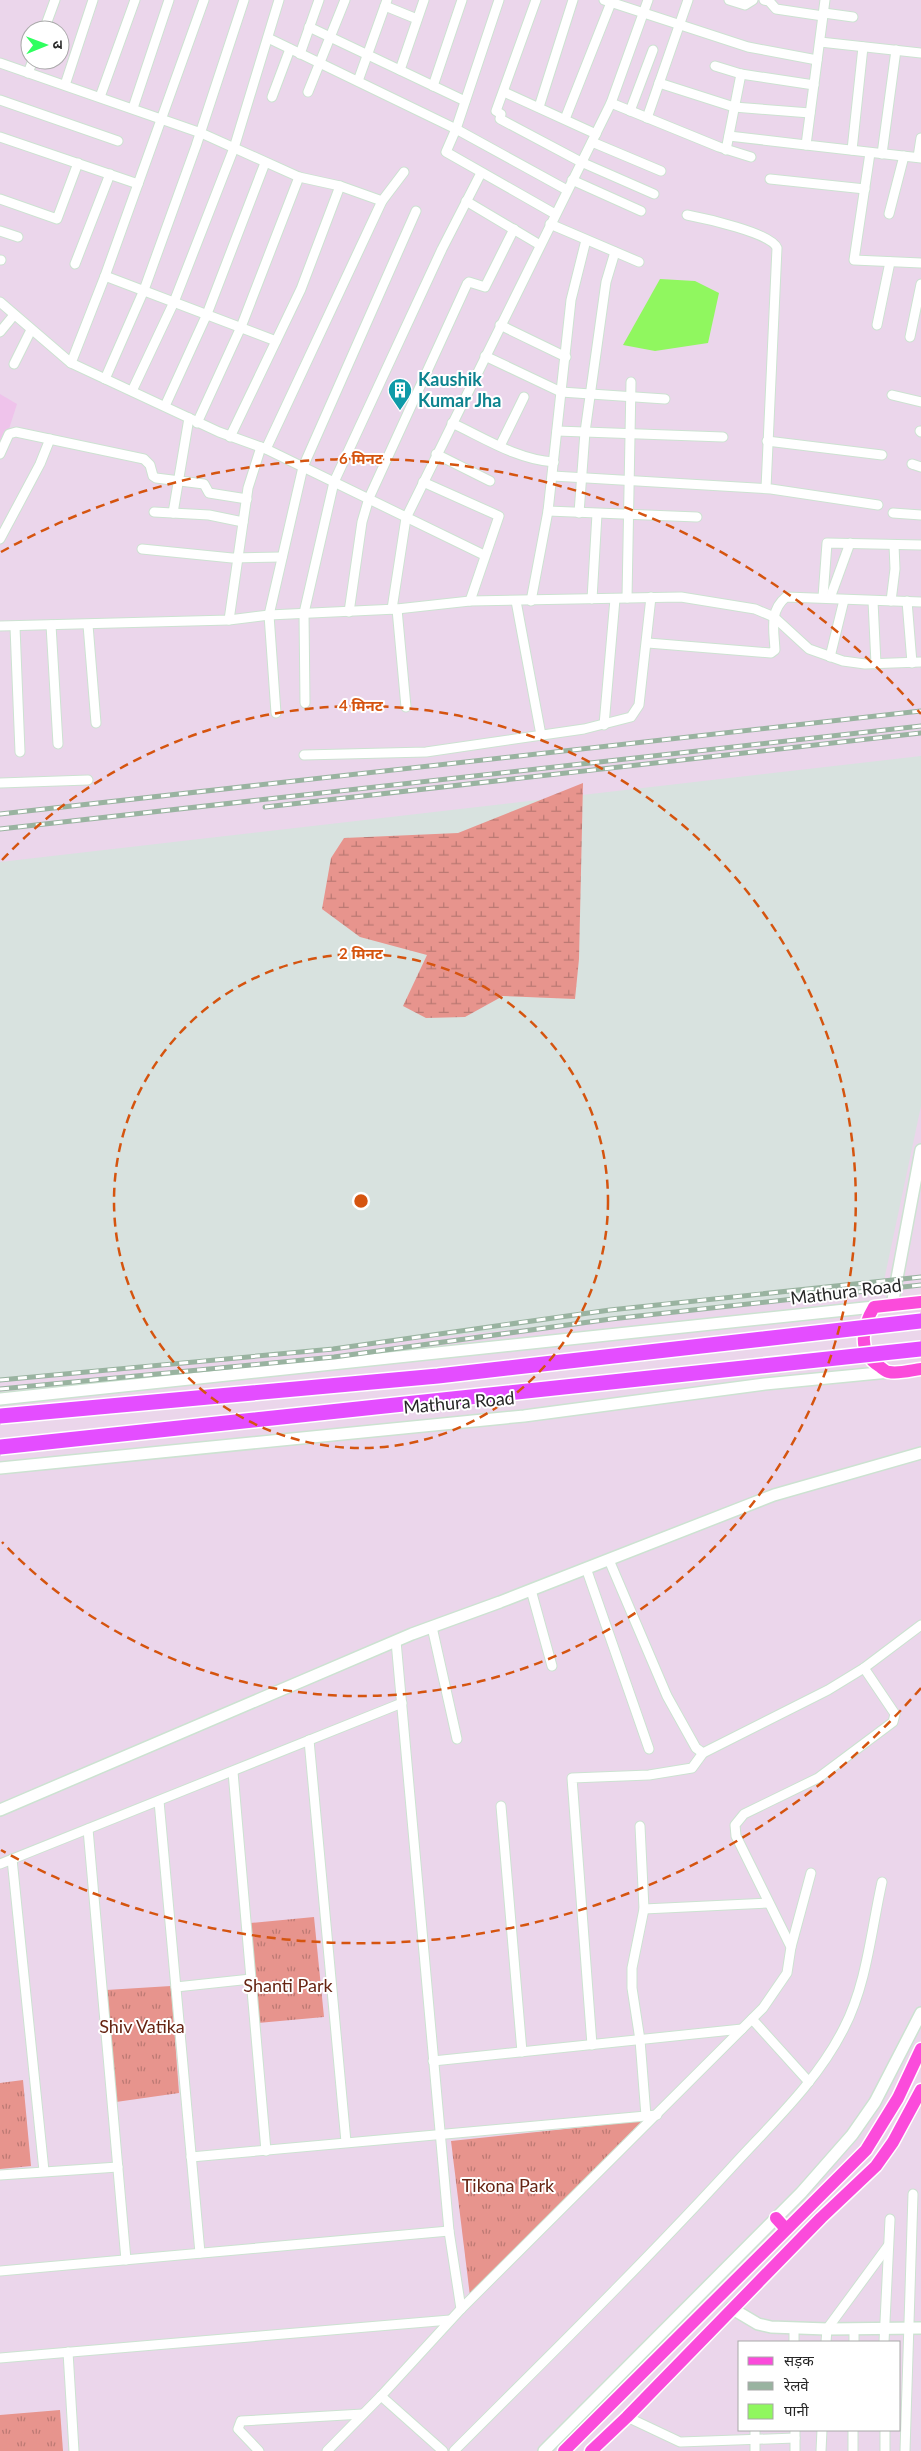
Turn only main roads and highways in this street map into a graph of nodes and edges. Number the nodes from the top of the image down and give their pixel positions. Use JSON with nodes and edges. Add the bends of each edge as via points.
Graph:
{"nodes":[{"id":1,"x":921,"y":1302,"type":"edge"},
{"id":2,"x":921,"y":1321,"type":"edge"},
{"id":3,"x":921,"y":1349,"type":"edge"},
{"id":4,"x":921,"y":1369,"type":"edge"},
{"id":5,"x":0,"y":1416,"type":"edge"},
{"id":6,"x":0,"y":1446,"type":"edge"},
{"id":7,"x":921,"y":2049,"type":"edge"},
{"id":8,"x":921,"y":2090,"type":"edge"},
{"id":9,"x":776,"y":2218,"type":"road end"},
{"id":10,"x":786,"y":2229,"type":"junction"},
{"id":11,"x":564,"y":2451,"type":"edge"},
{"id":12,"x":591,"y":2451,"type":"edge"}],
"edges":[{"from":1,"to":4,"type":"main road","name":"Mathura Road","via":[[874,1307],[866,1320],[863,1335],[865,1349],[873,1362],[889,1372]]},
{"from":2,"to":5,"type":"highway","name":"Mathura Road","bridge":true,"via":[[438,1376]]},
{"from":3,"to":6,"type":"highway","name":"Mathura Road","bridge":true},
{"from":7,"to":10,"type":"main road","via":[[898,2098],[866,2150]]},
{"from":8,"to":12,"type":"main road","via":[[876,2166],[730,2308]]},
{"from":9,"to":10,"type":"main road"},
{"from":10,"to":11,"type":"main road"}]}
